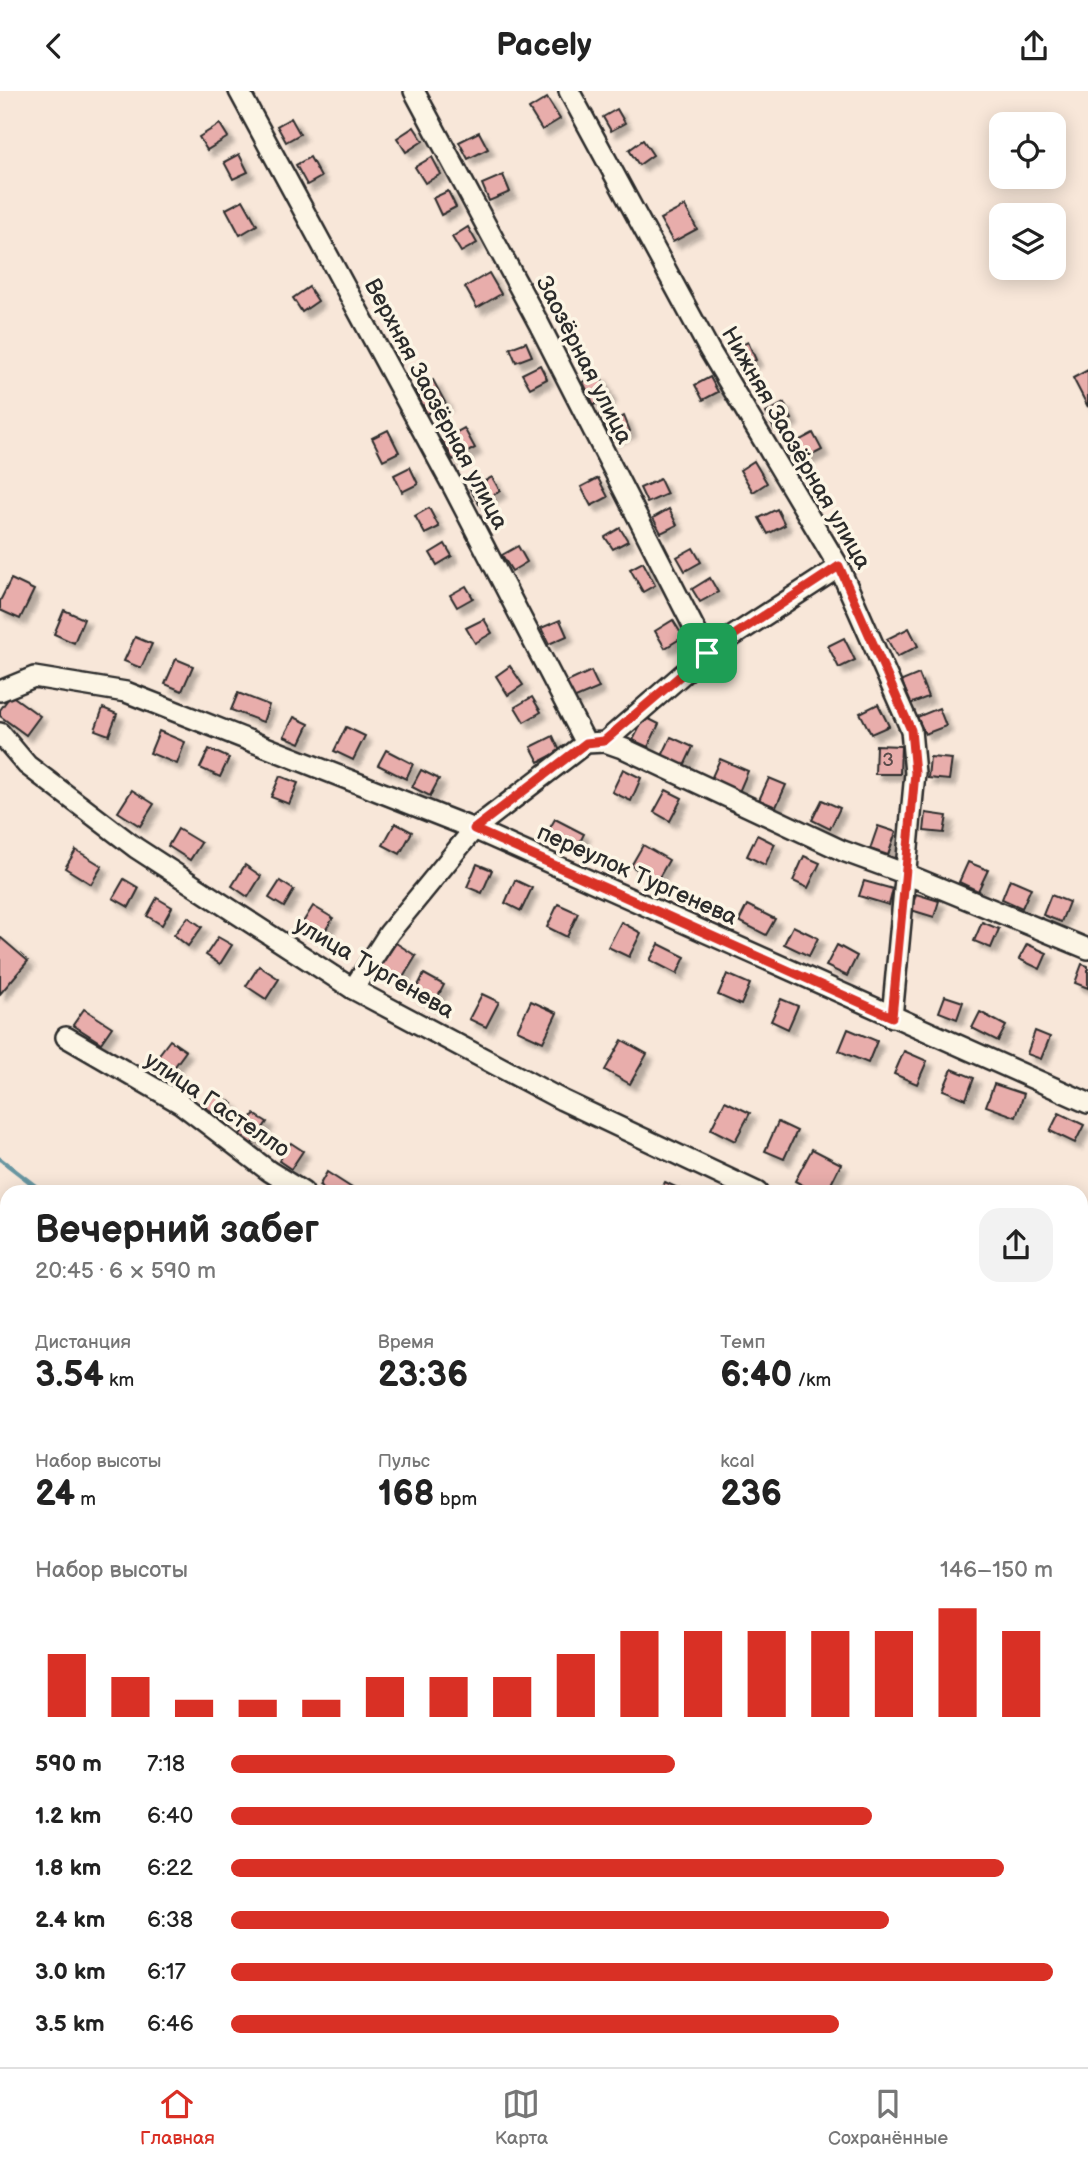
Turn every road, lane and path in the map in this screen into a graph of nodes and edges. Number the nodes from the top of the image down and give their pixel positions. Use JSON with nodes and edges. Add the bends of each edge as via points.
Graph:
{"nodes":[{"id":1,"x":239,"y":91,"type":"edge"},
{"id":2,"x":414,"y":91,"type":"edge"},
{"id":3,"x":569,"y":91,"type":"edge"},
{"id":4,"x":839,"y":566,"type":"junction"},
{"id":5,"x":707,"y":653,"type":"junction"},
{"id":6,"x":0,"y":691,"type":"edge"},
{"id":7,"x":0,"y":733,"type":"edge"},
{"id":8,"x":595,"y":742,"type":"junction"},
{"id":9,"x":474,"y":829,"type":"junction"},
{"id":10,"x":906,"y":874,"type":"junction"},
{"id":11,"x":1088,"y":949,"type":"edge"},
{"id":12,"x":354,"y":989,"type":"junction"},
{"id":13,"x":892,"y":1017,"type":"junction"},
{"id":14,"x":66,"y":1038,"type":"dead end"},
{"id":15,"x":1088,"y":1103,"type":"edge"},
{"id":16,"x":292,"y":1185,"type":"edge"},
{"id":17,"x":742,"y":1185,"type":"edge"}],
"edges":[{"from":1,"to":8,"type":"street","name":"Верхняя Заозёрная улица"},
{"from":2,"to":5,"type":"street","name":"Заозёрная улица"},
{"from":3,"to":4,"type":"street","name":"Нижняя Заозёрная улица","via":[[710,351]]},
{"from":4,"to":5,"type":"street"},
{"from":4,"to":10,"type":"street","name":"Нижняя Заозёрная улица","via":[[911,730],[915,773]]},
{"from":5,"to":8,"type":"street"},
{"from":6,"to":9,"type":"street","name":"переулок Тургенева","via":[[34,677],[126,692]]},
{"from":7,"to":12,"type":"street","name":"улица Тургенева","via":[[27,765],[136,848]]},
{"from":8,"to":9,"type":"street"},
{"from":8,"to":10,"type":"street","via":[[625,748],[843,851]]},
{"from":9,"to":12,"type":"street","via":[[389,933]]},
{"from":9,"to":13,"type":"street","name":"переулок Тургенева"},
{"from":10,"to":11,"type":"street"},
{"from":10,"to":13,"type":"street","name":"Нижняя Заозёрная улица"},
{"from":12,"to":17,"type":"street","name":"улица Тургенева","via":[[562,1100]]},
{"from":13,"to":15,"type":"street","name":"переулок Тургенева"},
{"from":14,"to":16,"type":"street","name":"улица Гастелло","via":[[180,1103]]}]}
